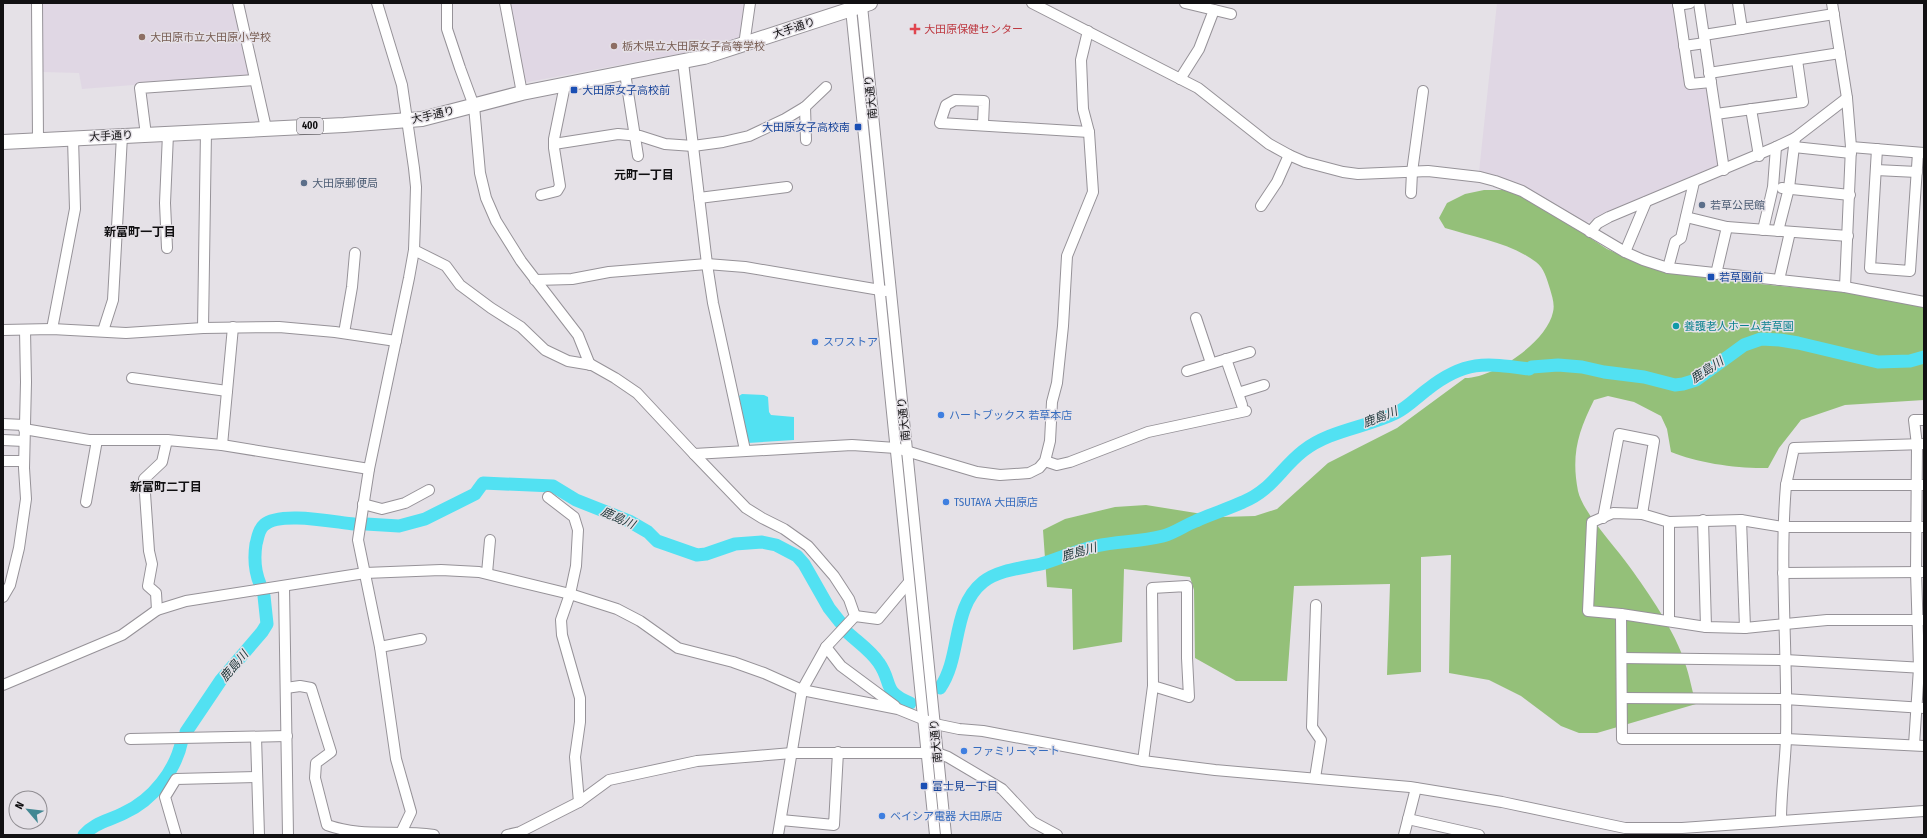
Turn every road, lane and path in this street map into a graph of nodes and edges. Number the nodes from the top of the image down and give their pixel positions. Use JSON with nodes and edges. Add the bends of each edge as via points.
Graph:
{"nodes":[{"id":1,"x":37,"y":3,"type":"edge"},
{"id":2,"x":238,"y":3,"type":"edge"},
{"id":3,"x":377,"y":3,"type":"edge"},
{"id":4,"x":446,"y":3,"type":"edge"},
{"id":5,"x":505,"y":3,"type":"edge"},
{"id":6,"x":750,"y":3,"type":"edge"},
{"id":7,"x":1032,"y":3,"type":"edge"},
{"id":8,"x":1185,"y":3,"type":"edge"},
{"id":9,"x":1690,"y":3,"type":"edge"},
{"id":10,"x":1699,"y":3,"type":"edge"},
{"id":11,"x":1738,"y":3,"type":"edge"},
{"id":12,"x":1832,"y":3,"type":"edge"},
{"id":13,"x":1678,"y":4,"type":"edge"},
{"id":14,"x":859,"y":5,"type":"edge"},
{"id":15,"x":1214,"y":10,"type":"junction"},
{"id":16,"x":1231,"y":14,"type":"dead end"},
{"id":17,"x":1834,"y":14,"type":"junction"},
{"id":18,"x":1742,"y":29,"type":"junction"},
{"id":19,"x":1088,"y":31,"type":"junction"},
{"id":20,"x":1704,"y":39,"type":"junction"},
{"id":21,"x":744,"y":44,"type":"junction"},
{"id":22,"x":1684,"y":46,"type":"junction"},
{"id":23,"x":1840,"y":53,"type":"junction"},
{"id":24,"x":1797,"y":60,"type":"junction"},
{"id":25,"x":683,"y":62,"type":"junction"},
{"id":26,"x":625,"y":73,"type":"junction"},
{"id":27,"x":1710,"y":78,"type":"junction"},
{"id":28,"x":1180,"y":79,"type":"junction"},
{"id":29,"x":255,"y":80,"type":"junction"},
{"id":30,"x":565,"y":85,"type":"junction"},
{"id":31,"x":826,"y":87,"type":"dead end"},
{"id":32,"x":1423,"y":91,"type":"dead end"},
{"id":33,"x":522,"y":93,"type":"junction"},
{"id":34,"x":1846,"y":98,"type":"junction"},
{"id":35,"x":474,"y":106,"type":"junction"},
{"id":36,"x":805,"y":107,"type":"junction"},
{"id":37,"x":1751,"y":109,"type":"junction"},
{"id":38,"x":1716,"y":114,"type":"junction"},
{"id":39,"x":407,"y":121,"type":"junction"},
{"id":40,"x":983,"y":124,"type":"dead end"},
{"id":41,"x":266,"y":128,"type":"junction"},
{"id":42,"x":206,"y":131,"type":"junction"},
{"id":43,"x":1089,"y":132,"type":"junction"},
{"id":44,"x":168,"y":134,"type":"junction"},
{"id":45,"x":146,"y":135,"type":"junction"},
{"id":46,"x":634,"y":135,"type":"junction"},
{"id":47,"x":122,"y":136,"type":"junction"},
{"id":48,"x":72,"y":138,"type":"junction"},
{"id":49,"x":38,"y":140,"type":"junction"},
{"id":50,"x":806,"y":140,"type":"dead end"},
{"id":51,"x":3,"y":142,"type":"edge"},
{"id":52,"x":1794,"y":142,"type":"junction"},
{"id":53,"x":554,"y":144,"type":"junction"},
{"id":54,"x":693,"y":146,"type":"junction"},
{"id":55,"x":1776,"y":147,"type":"junction"},
{"id":56,"x":1877,"y":149,"type":"junction"},
{"id":57,"x":1851,"y":150,"type":"junction"},
{"id":58,"x":1921,"y":153,"type":"edge"},
{"id":59,"x":1289,"y":155,"type":"junction"},
{"id":60,"x":638,"y":156,"type":"dead end"},
{"id":61,"x":1758,"y":156,"type":"junction"},
{"id":62,"x":1724,"y":170,"type":"junction"},
{"id":63,"x":1876,"y":170,"type":"junction"},
{"id":64,"x":1412,"y":172,"type":"junction"},
{"id":65,"x":1917,"y":172,"type":"junction"},
{"id":66,"x":1694,"y":182,"type":"junction"},
{"id":67,"x":787,"y":187,"type":"dead end"},
{"id":68,"x":1773,"y":187,"type":"junction"},
{"id":69,"x":1789,"y":188,"type":"junction"},
{"id":70,"x":1411,"y":194,"type":"dead end"},
{"id":71,"x":541,"y":195,"type":"dead end"},
{"id":72,"x":1850,"y":195,"type":"junction"},
{"id":73,"x":699,"y":198,"type":"junction"},
{"id":74,"x":1646,"y":202,"type":"junction"},
{"id":75,"x":1261,"y":206,"type":"dead end"},
{"id":76,"x":1686,"y":217,"type":"junction"},
{"id":77,"x":1727,"y":227,"type":"junction"},
{"id":78,"x":1763,"y":230,"type":"junction"},
{"id":79,"x":1778,"y":231,"type":"junction"},
{"id":80,"x":1590,"y":232,"type":"junction"},
{"id":81,"x":1790,"y":232,"type":"junction"},
{"id":82,"x":1848,"y":236,"type":"junction"},
{"id":83,"x":167,"y":248,"type":"dead end"},
{"id":84,"x":414,"y":250,"type":"junction"},
{"id":85,"x":355,"y":252,"type":"dead end"},
{"id":86,"x":1625,"y":252,"type":"junction"},
{"id":87,"x":707,"y":264,"type":"junction"},
{"id":88,"x":1668,"y":268,"type":"junction"},
{"id":89,"x":1716,"y":274,"type":"junction"},
{"id":90,"x":535,"y":280,"type":"junction"},
{"id":91,"x":1779,"y":280,"type":"junction"},
{"id":92,"x":1845,"y":287,"type":"junction"},
{"id":93,"x":885,"y":291,"type":"junction"},
{"id":94,"x":1924,"y":302,"type":"edge"},
{"id":95,"x":1196,"y":318,"type":"dead end"},
{"id":96,"x":233,"y":327,"type":"junction"},
{"id":97,"x":204,"y":328,"type":"junction"},
{"id":98,"x":52,"y":329,"type":"junction"},
{"id":99,"x":3,"y":330,"type":"edge"},
{"id":100,"x":25,"y":330,"type":"junction"},
{"id":101,"x":103,"y":331,"type":"junction"},
{"id":102,"x":344,"y":333,"type":"junction"},
{"id":103,"x":396,"y":341,"type":"junction"},
{"id":104,"x":1250,"y":352,"type":"dead end"},
{"id":105,"x":1226,"y":359,"type":"junction"},
{"id":106,"x":1210,"y":363,"type":"junction"},
{"id":107,"x":590,"y":365,"type":"junction"},
{"id":108,"x":1187,"y":371,"type":"dead end"},
{"id":109,"x":132,"y":378,"type":"dead end"},
{"id":110,"x":1264,"y":385,"type":"dead end"},
{"id":111,"x":227,"y":392,"type":"junction"},
{"id":112,"x":1238,"y":393,"type":"junction"},
{"id":113,"x":1924,"y":420,"type":"edge"},
{"id":114,"x":3,"y":424,"type":"edge"},
{"id":115,"x":24,"y":427,"type":"junction"},
{"id":116,"x":3,"y":440,"type":"edge"},
{"id":117,"x":97,"y":440,"type":"junction"},
{"id":118,"x":167,"y":440,"type":"junction"},
{"id":119,"x":24,"y":441,"type":"junction"},
{"id":120,"x":1920,"y":444,"type":"edge"},
{"id":121,"x":222,"y":445,"type":"junction"},
{"id":122,"x":896,"y":448,"type":"junction"},
{"id":123,"x":745,"y":450,"type":"junction"},
{"id":124,"x":908,"y":451,"type":"junction"},
{"id":125,"x":694,"y":454,"type":"junction"},
{"id":126,"x":3,"y":461,"type":"edge"},
{"id":127,"x":24,"y":461,"type":"junction"},
{"id":128,"x":1045,"y":461,"type":"junction"},
{"id":129,"x":369,"y":469,"type":"junction"},
{"id":130,"x":1786,"y":485,"type":"junction"},
{"id":131,"x":1921,"y":485,"type":"edge"},
{"id":132,"x":429,"y":490,"type":"dead end"},
{"id":133,"x":548,"y":497,"type":"dead end"},
{"id":134,"x":86,"y":502,"type":"dead end"},
{"id":135,"x":363,"y":504,"type":"junction"},
{"id":136,"x":1642,"y":514,"type":"junction"},
{"id":137,"x":1603,"y":518,"type":"junction"},
{"id":138,"x":1704,"y":520,"type":"junction"},
{"id":139,"x":1741,"y":520,"type":"junction"},
{"id":140,"x":1669,"y":522,"type":"junction"},
{"id":141,"x":1783,"y":527,"type":"junction"},
{"id":142,"x":1921,"y":527,"type":"edge"},
{"id":143,"x":490,"y":540,"type":"dead end"},
{"id":144,"x":1783,"y":572,"type":"junction"},
{"id":145,"x":1920,"y":572,"type":"edge"},
{"id":146,"x":365,"y":573,"type":"junction"},
{"id":147,"x":487,"y":573,"type":"junction"},
{"id":148,"x":909,"y":582,"type":"junction"},
{"id":149,"x":284,"y":587,"type":"junction"},
{"id":150,"x":570,"y":594,"type":"junction"},
{"id":151,"x":3,"y":597,"type":"edge"},
{"id":152,"x":1316,"y":605,"type":"dead end"},
{"id":153,"x":157,"y":610,"type":"junction"},
{"id":154,"x":1621,"y":614,"type":"junction"},
{"id":155,"x":855,"y":616,"type":"junction"},
{"id":156,"x":1922,"y":620,"type":"edge"},
{"id":157,"x":1669,"y":621,"type":"junction"},
{"id":158,"x":1784,"y":624,"type":"junction"},
{"id":159,"x":1706,"y":627,"type":"junction"},
{"id":160,"x":1745,"y":628,"type":"junction"},
{"id":161,"x":421,"y":639,"type":"dead end"},
{"id":162,"x":380,"y":647,"type":"junction"},
{"id":163,"x":826,"y":647,"type":"junction"},
{"id":164,"x":1622,"y":658,"type":"junction"},
{"id":165,"x":1785,"y":660,"type":"junction"},
{"id":166,"x":1922,"y":668,"type":"edge"},
{"id":167,"x":3,"y":685,"type":"edge"},
{"id":168,"x":1153,"y":686,"type":"junction"},
{"id":169,"x":286,"y":688,"type":"junction"},
{"id":170,"x":802,"y":690,"type":"junction"},
{"id":171,"x":1622,"y":698,"type":"junction"},
{"id":172,"x":1785,"y":699,"type":"junction"},
{"id":173,"x":1920,"y":708,"type":"edge"},
{"id":174,"x":898,"y":709,"type":"junction"},
{"id":175,"x":922,"y":720,"type":"junction"},
{"id":176,"x":935,"y":724,"type":"junction"},
{"id":177,"x":286,"y":736,"type":"junction"},
{"id":178,"x":256,"y":737,"type":"junction"},
{"id":179,"x":1786,"y":739,"type":"junction"},
{"id":180,"x":130,"y":740,"type":"dead end"},
{"id":181,"x":1919,"y":745,"type":"edge"},
{"id":182,"x":838,"y":752,"type":"junction"},
{"id":183,"x":792,"y":753,"type":"junction"},
{"id":184,"x":926,"y":754,"type":"junction"},
{"id":185,"x":937,"y":754,"type":"junction"},
{"id":186,"x":1142,"y":761,"type":"junction"},
{"id":187,"x":257,"y":777,"type":"junction"},
{"id":188,"x":1315,"y":778,"type":"junction"},
{"id":189,"x":1416,"y":788,"type":"junction"},
{"id":190,"x":579,"y":802,"type":"junction"},
{"id":191,"x":1924,"y":811,"type":"edge"},
{"id":192,"x":1408,"y":819,"type":"junction"},
{"id":193,"x":781,"y":820,"type":"junction"},
{"id":194,"x":1781,"y":820,"type":"junction"},
{"id":195,"x":1445,"y":831,"type":"edge"},
{"id":196,"x":1681,"y":832,"type":"edge"},
{"id":197,"x":400,"y":834,"type":"edge"},
{"id":198,"x":176,"y":835,"type":"edge"},
{"id":199,"x":259,"y":835,"type":"edge"},
{"id":200,"x":288,"y":835,"type":"edge"},
{"id":201,"x":434,"y":835,"type":"edge"},
{"id":202,"x":506,"y":835,"type":"edge"},
{"id":203,"x":778,"y":835,"type":"edge"},
{"id":204,"x":935,"y":835,"type":"edge"},
{"id":205,"x":946,"y":835,"type":"edge"},
{"id":206,"x":1057,"y":835,"type":"edge"},
{"id":207,"x":1404,"y":835,"type":"edge"},
{"id":208,"x":1479,"y":835,"type":"edge"}],
"edges":[{"from":1,"to":49,"type":"street"},
{"from":2,"to":29,"type":"street"},
{"from":3,"to":39,"type":"street","via":[[402,85]]},
{"from":4,"to":35,"type":"street","via":[[447,29]]},
{"from":5,"to":33,"type":"street"},
{"from":6,"to":21,"type":"street"},
{"from":7,"to":19,"type":"street"},
{"from":8,"to":15,"type":"street"},
{"from":9,"to":13,"type":"street"},
{"from":10,"to":20,"type":"street"},
{"from":11,"to":18,"type":"street"},
{"from":12,"to":17,"type":"street"},
{"from":13,"to":22,"type":"street"},
{"from":14,"to":21,"type":"highway","name":"大手通り","number":"400"},
{"from":14,"to":93,"type":"street","name":"南大通り"},
{"from":15,"to":16,"type":"street"},
{"from":15,"to":28,"type":"street","via":[[1199,49]]},
{"from":17,"to":18,"type":"street"},
{"from":17,"to":23,"type":"street"},
{"from":18,"to":20,"type":"street"},
{"from":19,"to":28,"type":"street"},
{"from":19,"to":43,"type":"street","via":[[1081,60],[1082,109]]},
{"from":20,"to":22,"type":"street"},
{"from":20,"to":27,"type":"street"},
{"from":21,"to":25,"type":"highway","name":"大手通り","number":"400"},
{"from":22,"to":27,"type":"street","via":[[1690,84]]},
{"from":23,"to":24,"type":"street"},
{"from":23,"to":34,"type":"street"},
{"from":24,"to":27,"type":"street"},
{"from":24,"to":37,"type":"street","via":[[1803,102]]},
{"from":25,"to":26,"type":"highway","name":"大手通り","number":"400"},
{"from":25,"to":54,"type":"street"},
{"from":26,"to":30,"type":"highway","name":"大手通り","number":"400"},
{"from":26,"to":46,"type":"street"},
{"from":27,"to":38,"type":"street"},
{"from":28,"to":59,"type":"street","via":[[1198,88],[1269,144]]},
{"from":29,"to":41,"type":"street"},
{"from":29,"to":45,"type":"street","via":[[140,88]]},
{"from":30,"to":33,"type":"highway","name":"大手通り","number":"400"},
{"from":30,"to":53,"type":"street"},
{"from":31,"to":36,"type":"street"},
{"from":32,"to":64,"type":"street"},
{"from":33,"to":35,"type":"highway","name":"大手通り","number":"400"},
{"from":34,"to":52,"type":"street"},
{"from":34,"to":57,"type":"street"},
{"from":35,"to":39,"type":"highway","name":"大手通り","number":"400"},
{"from":35,"to":90,"type":"street","via":[[480,173],[486,198],[496,221]]},
{"from":36,"to":50,"type":"street"},
{"from":36,"to":54,"type":"street","via":[[749,136]]},
{"from":37,"to":38,"type":"street"},
{"from":37,"to":61,"type":"street"},
{"from":38,"to":62,"type":"street"},
{"from":39,"to":41,"type":"highway","name":"大手通り","number":"400"},
{"from":39,"to":84,"type":"street","via":[[416,187]]},
{"from":40,"to":43,"type":"street"},
{"from":41,"to":42,"type":"highway","name":"大手通り","number":"400"},
{"from":42,"to":44,"type":"highway","name":"大手通り","number":"400"},
{"from":42,"to":97,"type":"street"},
{"from":43,"to":128,"type":"street","via":[[1093,192],[1067,256],[1057,383],[1052,402],[1050,441]]},
{"from":44,"to":45,"type":"highway","name":"大手通り","number":"400"},
{"from":44,"to":83,"type":"street","via":[[165,203]]},
{"from":45,"to":47,"type":"highway","name":"大手通り","number":"400"},
{"from":46,"to":53,"type":"street","via":[[618,134]]},
{"from":46,"to":54,"type":"street","via":[[665,144]]},
{"from":46,"to":60,"type":"street"},
{"from":47,"to":48,"type":"highway","name":"大手通り","number":"400"},
{"from":47,"to":101,"type":"street","via":[[113,300]]},
{"from":48,"to":49,"type":"highway","name":"大手通り","number":"400"},
{"from":48,"to":98,"type":"street","via":[[75,209]]},
{"from":49,"to":51,"type":"highway","name":"大手通り","number":"400"},
{"from":52,"to":55,"type":"street"},
{"from":52,"to":57,"type":"street"},
{"from":52,"to":69,"type":"street"},
{"from":53,"to":71,"type":"street","via":[[560,186],[557,191]]},
{"from":54,"to":73,"type":"street"},
{"from":55,"to":61,"type":"street"},
{"from":55,"to":68,"type":"street"},
{"from":56,"to":57,"type":"street"},
{"from":56,"to":58,"type":"street"},
{"from":56,"to":63,"type":"street"},
{"from":57,"to":72,"type":"street"},
{"from":58,"to":65,"type":"street"},
{"from":59,"to":64,"type":"street","via":[[1343,172]]},
{"from":59,"to":75,"type":"street","via":[[1277,182]]},
{"from":61,"to":62,"type":"street"},
{"from":62,"to":66,"type":"street"},
{"from":63,"to":65,"type":"street"},
{"from":63,"to":65,"type":"street","via":[[1870,268],[1910,271]]},
{"from":64,"to":70,"type":"street"},
{"from":64,"to":80,"type":"street","via":[[1436,172],[1495,181],[1522,191]]},
{"from":66,"to":74,"type":"street"},
{"from":66,"to":76,"type":"street"},
{"from":67,"to":73,"type":"street"},
{"from":68,"to":69,"type":"street"},
{"from":68,"to":78,"type":"street"},
{"from":69,"to":72,"type":"street"},
{"from":69,"to":79,"type":"street"},
{"from":72,"to":82,"type":"street"},
{"from":73,"to":87,"type":"street"},
{"from":74,"to":80,"type":"street","via":[[1609,217],[1598,223]]},
{"from":74,"to":86,"type":"street"},
{"from":76,"to":77,"type":"street"},
{"from":76,"to":88,"type":"street","via":[[1681,238],[1675,242]]},
{"from":77,"to":78,"type":"street"},
{"from":77,"to":89,"type":"street"},
{"from":78,"to":79,"type":"street"},
{"from":79,"to":81,"type":"street"},
{"from":80,"to":86,"type":"street"},
{"from":81,"to":82,"type":"street"},
{"from":81,"to":91,"type":"street"},
{"from":82,"to":92,"type":"street"},
{"from":84,"to":103,"type":"street"},
{"from":84,"to":107,"type":"street","via":[[446,266],[460,285],[521,327],[545,350],[568,361]]},
{"from":85,"to":102,"type":"street"},
{"from":86,"to":88,"type":"street"},
{"from":87,"to":90,"type":"street","via":[[609,272],[572,280]]},
{"from":87,"to":93,"type":"street","via":[[745,267]]},
{"from":87,"to":123,"type":"street"},
{"from":88,"to":89,"type":"street"},
{"from":89,"to":91,"type":"street"},
{"from":90,"to":107,"type":"street","via":[[578,335]]},
{"from":91,"to":92,"type":"street"},
{"from":92,"to":94,"type":"street"},
{"from":93,"to":122,"type":"street","name":"南大通り"},
{"from":93,"to":124,"type":"street","name":"南大通り"},
{"from":95,"to":106,"type":"street"},
{"from":96,"to":97,"type":"street"},
{"from":96,"to":102,"type":"street","via":[[292,328]]},
{"from":96,"to":111,"type":"street"},
{"from":97,"to":101,"type":"street","via":[[126,334]]},
{"from":98,"to":100,"type":"street"},
{"from":98,"to":101,"type":"street"},
{"from":99,"to":100,"type":"street"},
{"from":100,"to":115,"type":"street"},
{"from":102,"to":103,"type":"street"},
{"from":103,"to":129,"type":"street"},
{"from":104,"to":105,"type":"street"},
{"from":105,"to":106,"type":"street"},
{"from":105,"to":112,"type":"street"},
{"from":106,"to":108,"type":"street"},
{"from":107,"to":125,"type":"street","via":[[637,393]]},
{"from":109,"to":111,"type":"street"},
{"from":110,"to":112,"type":"street"},
{"from":111,"to":121,"type":"street"},
{"from":112,"to":128,"type":"street","via":[[1244,408],[1148,432],[1070,462],[1057,465]]},
{"from":113,"to":120,"type":"street","via":[[1914,420]]},
{"from":114,"to":115,"type":"street"},
{"from":115,"to":117,"type":"street"},
{"from":115,"to":119,"type":"street"},
{"from":116,"to":119,"type":"street"},
{"from":117,"to":118,"type":"street"},
{"from":117,"to":134,"type":"street"},
{"from":118,"to":121,"type":"street"},
{"from":118,"to":153,"type":"street","via":[[162,462],[144,479],[152,564],[148,586],[156,592]]},
{"from":119,"to":127,"type":"street"},
{"from":120,"to":130,"type":"street","via":[[1794,448]]},
{"from":120,"to":131,"type":"street"},
{"from":121,"to":129,"type":"street"},
{"from":122,"to":123,"type":"street","via":[[852,444]]},
{"from":122,"to":124,"type":"street"},
{"from":122,"to":148,"type":"street","name":"南大通り"},
{"from":123,"to":125,"type":"street"},
{"from":124,"to":128,"type":"street","via":[[977,472],[1000,476],[1029,473]]},
{"from":124,"to":176,"type":"street","name":"南大通り"},
{"from":125,"to":155,"type":"street","via":[[746,508],[808,546],[834,576],[849,599]]},
{"from":126,"to":127,"type":"street"},
{"from":127,"to":151,"type":"street","via":[[26,499],[20,541],[10,585]]},
{"from":129,"to":135,"type":"street"},
{"from":130,"to":131,"type":"street"},
{"from":130,"to":141,"type":"street"},
{"from":131,"to":142,"type":"street"},
{"from":132,"to":135,"type":"street","via":[[405,503],[382,509]]},
{"from":133,"to":150,"type":"street","via":[[574,516],[578,530],[576,566]]},
{"from":135,"to":146,"type":"street","via":[[358,540]]},
{"from":136,"to":137,"type":"street","via":[[1613,513]]},
{"from":136,"to":137,"type":"street","via":[[1654,441],[1619,434]]},
{"from":136,"to":140,"type":"street"},
{"from":137,"to":154,"type":"street","via":[[1592,522],[1588,611]]},
{"from":138,"to":139,"type":"street"},
{"from":138,"to":140,"type":"street"},
{"from":138,"to":159,"type":"street"},
{"from":139,"to":141,"type":"street"},
{"from":139,"to":160,"type":"street"},
{"from":140,"to":157,"type":"street"},
{"from":141,"to":142,"type":"street"},
{"from":141,"to":144,"type":"street"},
{"from":142,"to":145,"type":"street"},
{"from":143,"to":147,"type":"street"},
{"from":144,"to":145,"type":"street"},
{"from":144,"to":158,"type":"street"},
{"from":145,"to":156,"type":"street"},
{"from":146,"to":147,"type":"street","via":[[441,570]]},
{"from":146,"to":149,"type":"street"},
{"from":146,"to":162,"type":"street"},
{"from":147,"to":150,"type":"street"},
{"from":148,"to":155,"type":"street","via":[[878,619]]},
{"from":148,"to":175,"type":"street","name":"南大通り"},
{"from":149,"to":153,"type":"street","via":[[186,601]]},
{"from":149,"to":169,"type":"street"},
{"from":150,"to":170,"type":"street","via":[[617,609],[640,620],[678,648],[756,670]]},
{"from":150,"to":190,"type":"street","via":[[561,620],[562,635],[580,698],[580,722],[575,757]]},
{"from":152,"to":188,"type":"street","via":[[1312,727],[1321,740]]},
{"from":153,"to":167,"type":"street","via":[[122,635]]},
{"from":154,"to":157,"type":"street"},
{"from":154,"to":164,"type":"street"},
{"from":155,"to":163,"type":"street"},
{"from":156,"to":158,"type":"street","via":[[1827,620]]},
{"from":156,"to":166,"type":"street"},
{"from":157,"to":159,"type":"street"},
{"from":158,"to":160,"type":"street"},
{"from":158,"to":165,"type":"street"},
{"from":159,"to":160,"type":"street"},
{"from":161,"to":162,"type":"street"},
{"from":162,"to":197,"type":"street","via":[[396,759],[411,812]]},
{"from":163,"to":170,"type":"street"},
{"from":163,"to":174,"type":"street","via":[[841,666]]},
{"from":164,"to":165,"type":"street"},
{"from":164,"to":171,"type":"street"},
{"from":165,"to":166,"type":"street"},
{"from":165,"to":172,"type":"street"},
{"from":166,"to":173,"type":"street"},
{"from":168,"to":168,"type":"street","via":[[1189,697],[1187,586],[1152,588]]},
{"from":168,"to":186,"type":"street"},
{"from":169,"to":177,"type":"street"},
{"from":169,"to":197,"type":"street","via":[[310,688],[331,752],[316,763],[315,778],[327,825],[339,830],[366,834]]},
{"from":170,"to":174,"type":"street"},
{"from":170,"to":183,"type":"street"},
{"from":171,"to":172,"type":"street"},
{"from":171,"to":179,"type":"street","via":[[1622,739]]},
{"from":172,"to":173,"type":"street"},
{"from":172,"to":179,"type":"street"},
{"from":173,"to":181,"type":"street"},
{"from":174,"to":175,"type":"street"},
{"from":175,"to":176,"type":"street"},
{"from":175,"to":184,"type":"street","name":"南大通り"},
{"from":176,"to":185,"type":"street","name":"南大通り"},
{"from":176,"to":186,"type":"street"},
{"from":177,"to":178,"type":"street"},
{"from":177,"to":200,"type":"street"},
{"from":178,"to":180,"type":"street"},
{"from":178,"to":187,"type":"street"},
{"from":179,"to":181,"type":"street"},
{"from":179,"to":194,"type":"street"},
{"from":182,"to":183,"type":"street"},
{"from":182,"to":184,"type":"street"},
{"from":182,"to":193,"type":"street","via":[[834,826]]},
{"from":183,"to":190,"type":"street","via":[[697,761],[630,774],[609,780]]},
{"from":183,"to":193,"type":"street"},
{"from":184,"to":185,"type":"street"},
{"from":184,"to":204,"type":"street","name":"南大通り"},
{"from":185,"to":205,"type":"street","name":"南大通り"},
{"from":185,"to":206,"type":"street","via":[[948,757],[1002,789],[1033,822]]},
{"from":186,"to":188,"type":"street"},
{"from":187,"to":198,"type":"street","via":[[176,779],[165,797]]},
{"from":187,"to":199,"type":"street"},
{"from":188,"to":189,"type":"street"},
{"from":189,"to":192,"type":"street"},
{"from":189,"to":196,"type":"street","via":[[1502,802],[1625,828]]},
{"from":190,"to":202,"type":"street","via":[[520,832]]},
{"from":191,"to":194,"type":"street"},
{"from":192,"to":195,"type":"street"},
{"from":192,"to":207,"type":"street"},
{"from":193,"to":203,"type":"street"},
{"from":194,"to":196,"type":"street"},
{"from":195,"to":208,"type":"street"},
{"from":197,"to":201,"type":"street"}]}
